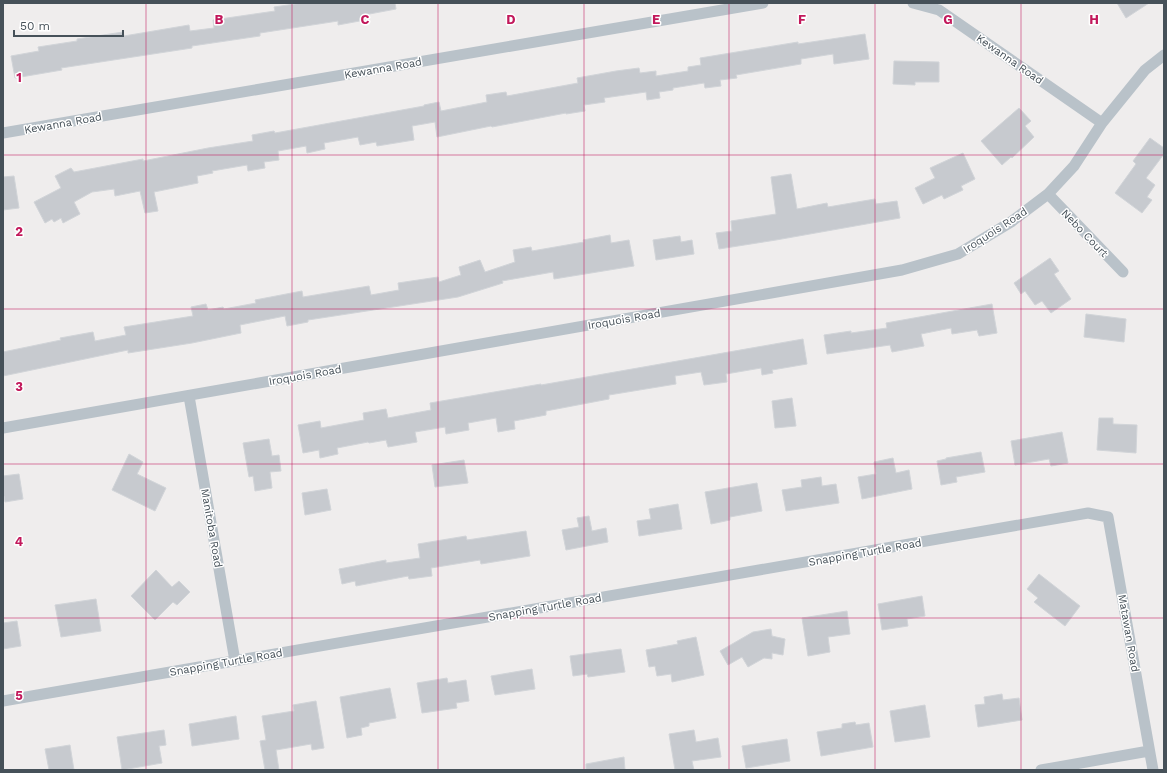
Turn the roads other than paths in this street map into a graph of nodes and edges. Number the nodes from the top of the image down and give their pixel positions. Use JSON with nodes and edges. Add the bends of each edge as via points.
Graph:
{"nodes":[{"id":1,"x":763,"y":3,"type":"edge"},
{"id":2,"x":913,"y":3,"type":"edge"},
{"id":3,"x":942,"y":7,"type":"edge"},
{"id":4,"x":1164,"y":55,"type":"edge"},
{"id":5,"x":1102,"y":123,"type":"junction"},
{"id":6,"x":3,"y":133,"type":"edge"},
{"id":7,"x":1048,"y":194,"type":"junction"},
{"id":8,"x":1123,"y":272,"type":"dead end"},
{"id":9,"x":189,"y":396,"type":"junction"},
{"id":10,"x":3,"y":428,"type":"edge"},
{"id":11,"x":1088,"y":513,"type":"joint"},
{"id":12,"x":235,"y":661,"type":"junction"},
{"id":13,"x":3,"y":701,"type":"edge"},
{"id":14,"x":1149,"y":751,"type":"junction"},
{"id":15,"x":1041,"y":770,"type":"edge"},
{"id":16,"x":1153,"y":770,"type":"edge"}],
"edges":[{"from":1,"to":6,"type":"street","name":"Kewanna Road"},
{"from":2,"to":3,"type":"street","name":"Kewanna Road"},
{"from":3,"to":5,"type":"street","name":"Kewanna Road"},
{"from":4,"to":5,"type":"street","name":"Iroquois Road","via":[[1145,70]]},
{"from":5,"to":7,"type":"street","name":"Iroquois Road","via":[[1074,166]]},
{"from":7,"to":8,"type":"street","name":"Nebo Court"},
{"from":7,"to":9,"type":"street","name":"Iroquois Road","via":[[1011,222],[958,254],[902,270]]},
{"from":9,"to":10,"type":"street","name":"Iroquois Road"},
{"from":9,"to":12,"type":"street","name":"Manitoba Road"},
{"from":11,"to":12,"type":"street","name":"Snapping Turtle Road"},
{"from":11,"to":14,"type":"street","name":"Matawan Road","via":[[1108,517]]},
{"from":12,"to":13,"type":"street","name":"Snapping Turtle Road"},
{"from":14,"to":15,"type":"street"},
{"from":14,"to":16,"type":"street","name":"Matawan Road"}]}
